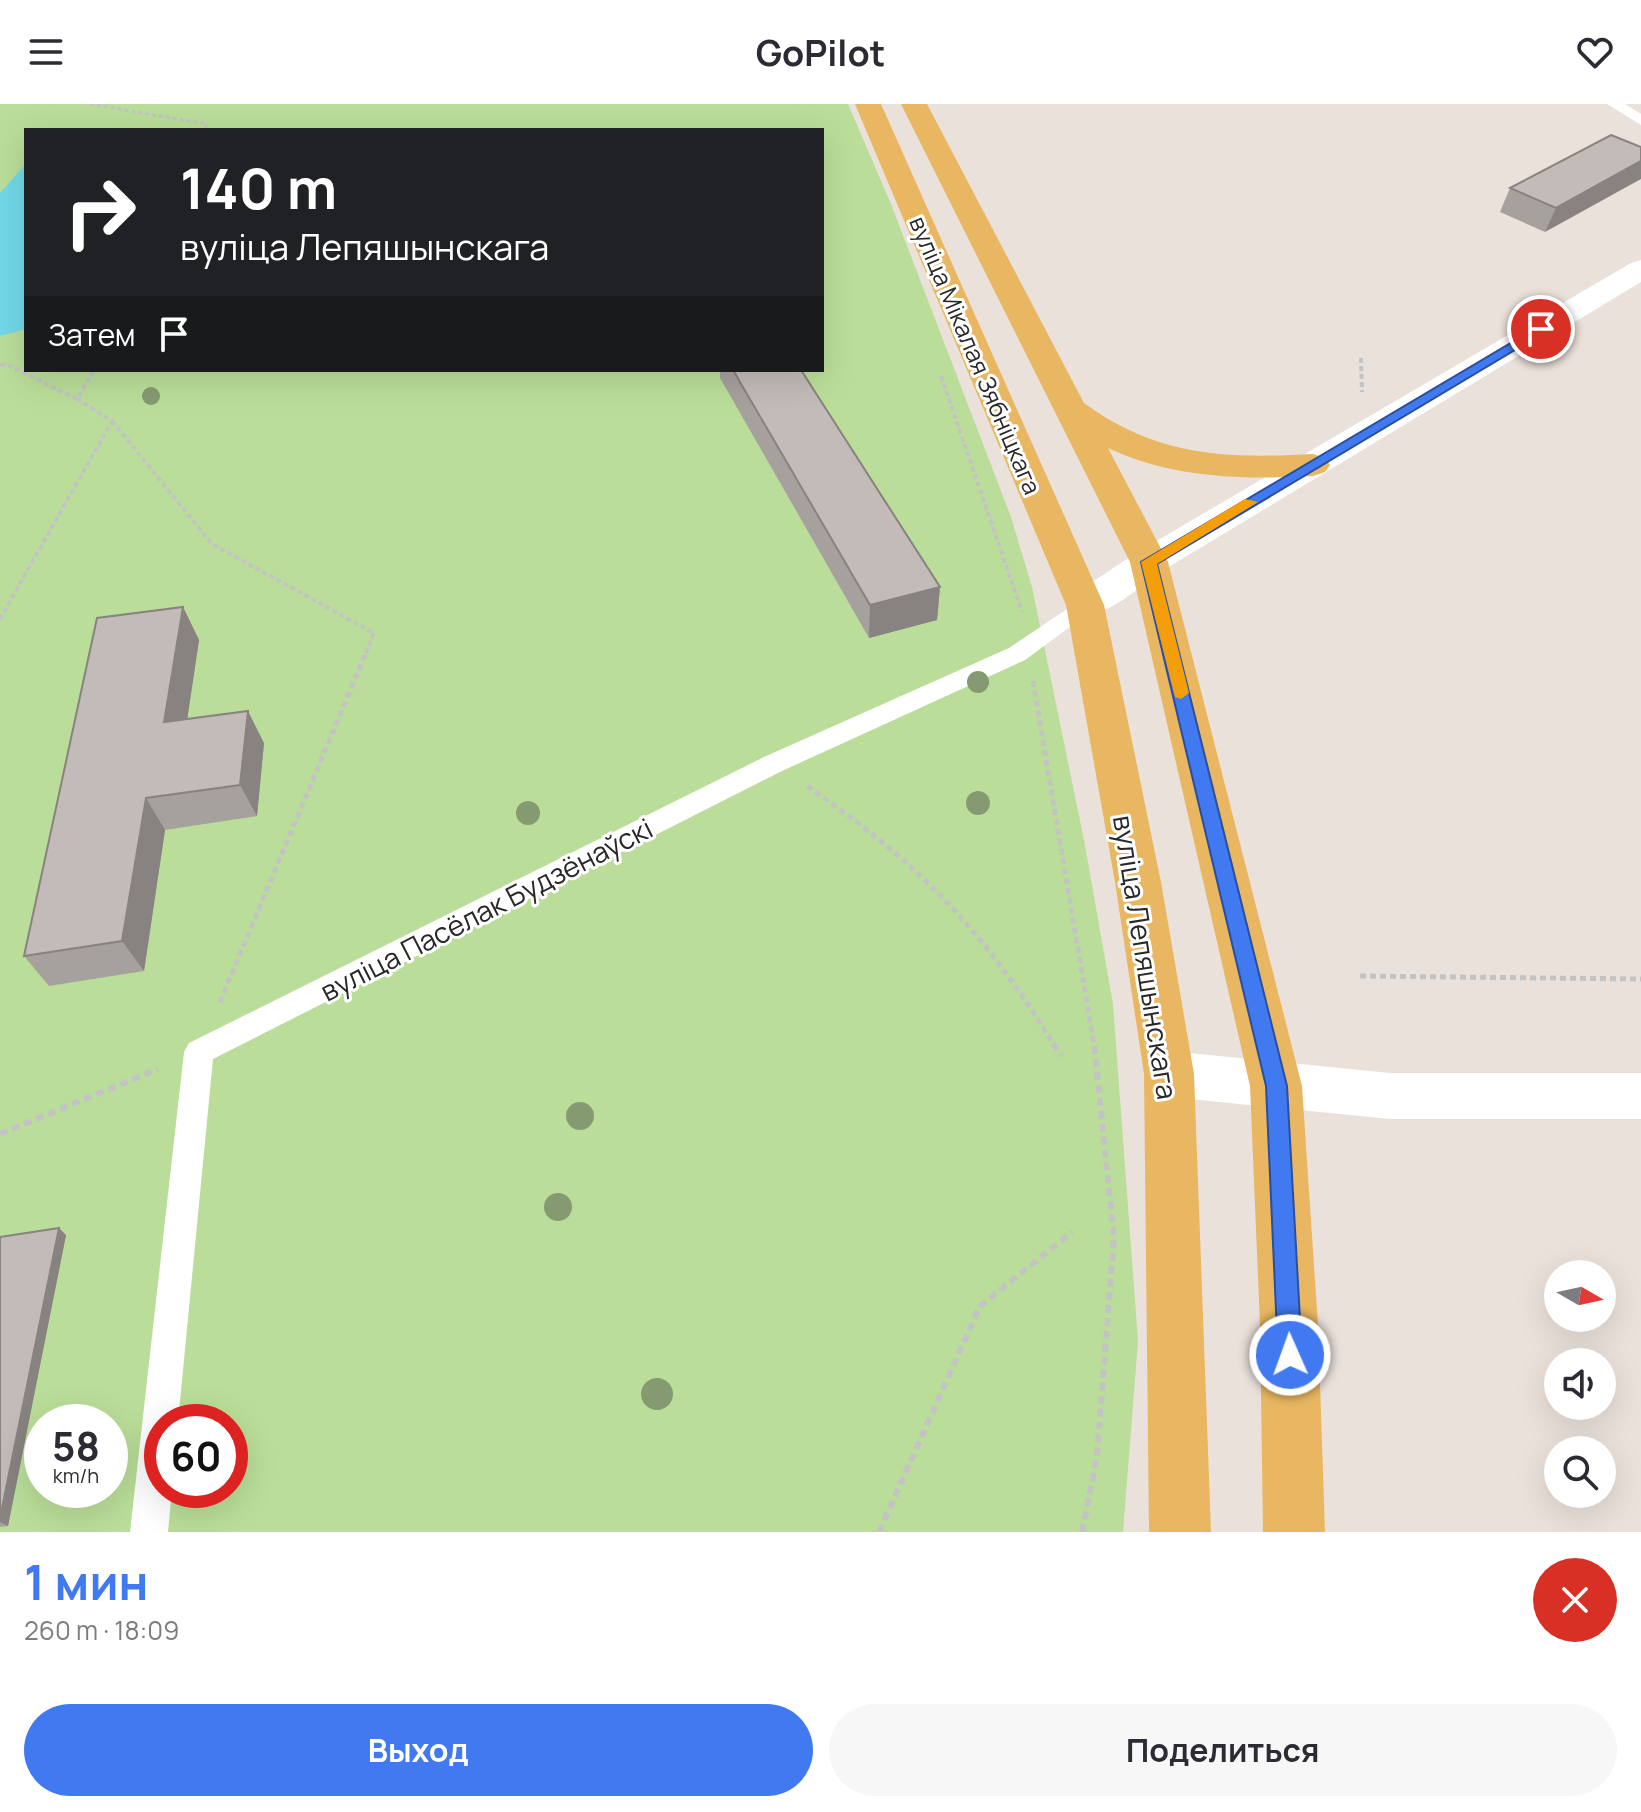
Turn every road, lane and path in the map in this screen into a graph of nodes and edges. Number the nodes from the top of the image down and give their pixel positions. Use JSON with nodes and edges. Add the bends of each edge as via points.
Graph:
{"nodes":[{"id":1,"x":90,"y":104,"type":"edge"},
{"id":2,"x":868,"y":104,"type":"edge"},
{"id":3,"x":914,"y":104,"type":"edge"},
{"id":4,"x":1614,"y":104,"type":"edge"},
{"id":5,"x":1641,"y":120,"type":"edge"},
{"id":6,"x":206,"y":128,"type":"edge"},
{"id":7,"x":1641,"y":269,"type":"edge"},
{"id":8,"x":1361,"y":358,"type":"dead end"},
{"id":9,"x":0,"y":365,"type":"edge"},
{"id":10,"x":93,"y":372,"type":"edge"},
{"id":11,"x":77,"y":399,"type":"junction"},
{"id":12,"x":1351,"y":399,"type":"dead end"},
{"id":13,"x":1068,"y":407,"type":"junction"},
{"id":14,"x":112,"y":421,"type":"junction"},
{"id":15,"x":1313,"y":465,"type":"junction"},
{"id":16,"x":1149,"y":562,"type":"junction"},
{"id":17,"x":1085,"y":605,"type":"junction"},
{"id":18,"x":0,"y":619,"type":"edge"},
{"id":19,"x":1032,"y":675,"type":"dead end"},
{"id":20,"x":773,"y":764,"type":"junction"},
{"id":21,"x":1360,"y":976,"type":"dead end"},
{"id":22,"x":1641,"y":979,"type":"edge"},
{"id":23,"x":199,"y":1052,"type":"junction"},
{"id":24,"x":1061,"y":1056,"type":"dead end"},
{"id":25,"x":1169,"y":1074,"type":"junction"},
{"id":26,"x":1276,"y":1086,"type":"junction"},
{"id":27,"x":1641,"y":1096,"type":"edge"},
{"id":28,"x":0,"y":1134,"type":"edge"},
{"id":29,"x":1072,"y":1232,"type":"dead end"},
{"id":30,"x":149,"y":1532,"type":"edge"},
{"id":31,"x":879,"y":1532,"type":"edge"},
{"id":32,"x":1082,"y":1532,"type":"edge"},
{"id":33,"x":1180,"y":1532,"type":"edge"},
{"id":34,"x":1294,"y":1532,"type":"edge"}],
"edges":[{"from":1,"to":6,"type":"path","via":[[207,124]]},
{"from":2,"to":17,"type":"main road","name":"вуліца Мікалая Зябніцкага"},
{"from":3,"to":13,"type":"main road","name":"вуліца Мікалая Зябніцкага"},
{"from":4,"to":5,"type":"lane"},
{"from":7,"to":15,"type":"main road"},
{"from":8,"to":12,"type":"path","via":[[1364,391]]},
{"from":9,"to":11,"type":"path"},
{"from":10,"to":11,"type":"path"},
{"from":11,"to":14,"type":"path"},
{"from":13,"to":15,"type":"main road","via":[[1105,435],[1175,459],[1256,469]]},
{"from":13,"to":16,"type":"main road","name":"вуліца Мікалая Зябніцкага"},
{"from":14,"to":18,"type":"path"},
{"from":14,"to":23,"type":"path","via":[[212,544],[374,633]]},
{"from":15,"to":16,"type":"main road"},
{"from":16,"to":17,"type":"main road"},
{"from":16,"to":26,"type":"main road"},
{"from":17,"to":20,"type":"lane","name":"вуліца Пасёлак Будзёнаўскі","via":[[1017,654]]},
{"from":17,"to":25,"type":"main road","name":"вуліца Лепяшынскага"},
{"from":19,"to":32,"type":"path","via":[[1096,1057],[1114,1238],[1097,1457]]},
{"from":20,"to":23,"type":"lane","name":"вуліца Пасёлак Будзёнаўскі"},
{"from":20,"to":24,"type":"path","via":[[858,820],[922,875],[991,949]]},
{"from":21,"to":22,"type":"path"},
{"from":23,"to":28,"type":"path"},
{"from":23,"to":30,"type":"lane"},
{"from":25,"to":26,"type":"main road"},
{"from":25,"to":33,"type":"main road","name":"вуліца Лепяшынскага"},
{"from":26,"to":27,"type":"main road","via":[[1390,1096]]},
{"from":26,"to":34,"type":"main road"},
{"from":29,"to":31,"type":"path","via":[[980,1306]]}]}
